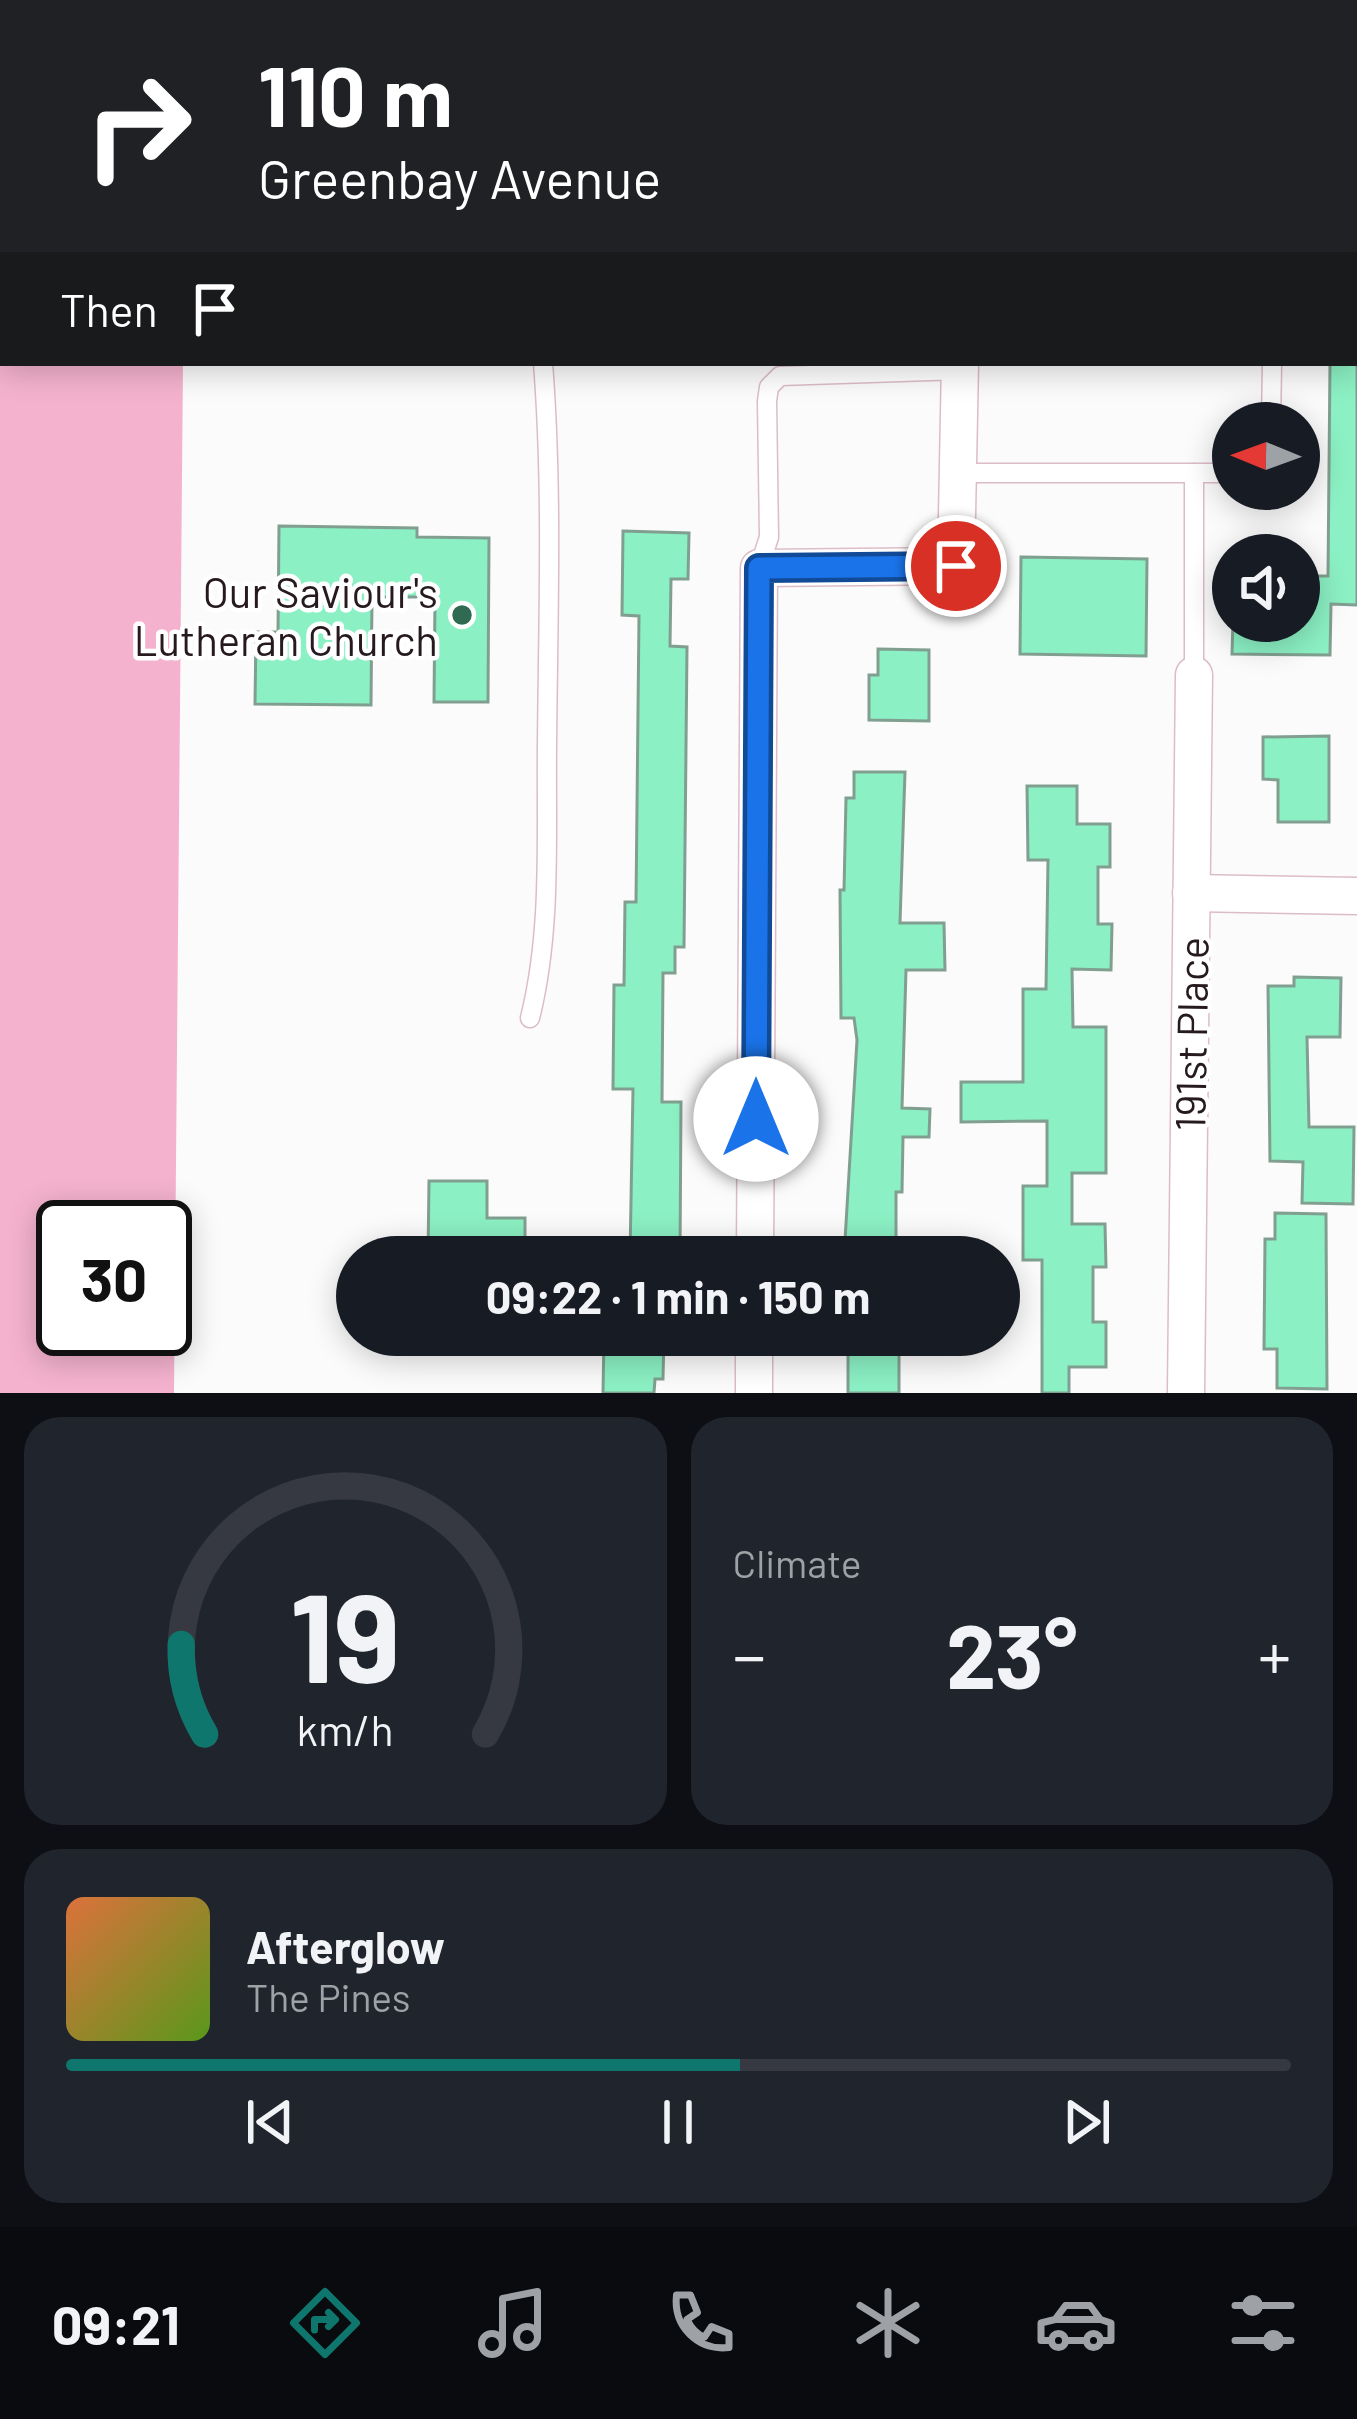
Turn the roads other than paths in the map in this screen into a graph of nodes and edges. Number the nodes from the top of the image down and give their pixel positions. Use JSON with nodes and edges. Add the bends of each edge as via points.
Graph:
{"nodes":[{"id":1,"x":543,"y":366,"type":"edge"},
{"id":2,"x":1272,"y":366,"type":"edge"},
{"id":3,"x":960,"y":367,"type":"edge"},
{"id":4,"x":1271,"y":402,"type":"edge"},
{"id":5,"x":958,"y":473,"type":"junction"},
{"id":6,"x":1195,"y":473,"type":"junction"},
{"id":7,"x":1212,"y":473,"type":"edge"},
{"id":8,"x":759,"y":568,"type":"junction"},
{"id":9,"x":1194,"y":675,"type":"joint"},
{"id":10,"x":1191,"y":893,"type":"junction"},
{"id":11,"x":1357,"y":896,"type":"edge"},
{"id":12,"x":530,"y":1018,"type":"dead end"},
{"id":13,"x":755,"y":1236,"type":"edge"},
{"id":14,"x":754,"y":1356,"type":"edge"},
{"id":15,"x":754,"y":1393,"type":"edge"},
{"id":16,"x":1186,"y":1393,"type":"edge"}],
"edges":[{"from":1,"to":12,"type":"lane","via":[[550,454],[545,894]]},
{"from":2,"to":4,"type":"lane"},
{"from":3,"to":5,"type":"street"},
{"from":3,"to":8,"type":"lane","via":[[780,376],[769,387],[769,537]]},
{"from":5,"to":6,"type":"lane"},
{"from":5,"to":8,"type":"street","via":[[956,566]]},
{"from":6,"to":7,"type":"lane"},
{"from":6,"to":9,"type":"lane"},
{"from":8,"to":13,"type":"street"},
{"from":9,"to":10,"type":"street","name":"191st Place"},
{"from":10,"to":11,"type":"street"},
{"from":10,"to":16,"type":"street","name":"191st Place"},
{"from":14,"to":15,"type":"street"}]}
